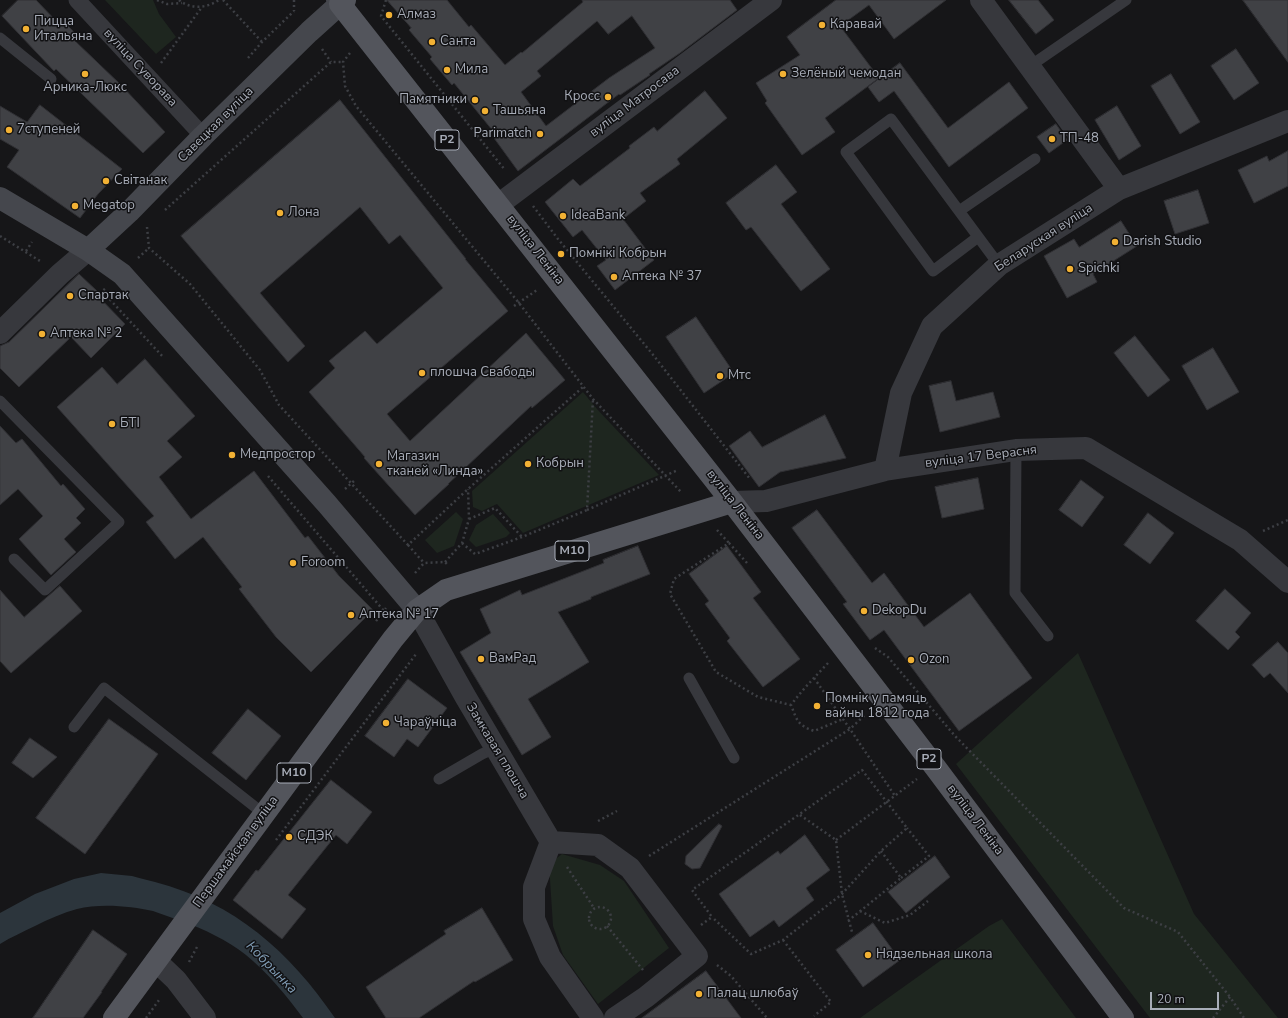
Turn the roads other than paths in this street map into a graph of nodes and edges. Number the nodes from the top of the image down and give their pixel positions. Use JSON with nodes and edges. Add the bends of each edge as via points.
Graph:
{"nodes":[{"id":1,"x":77,"y":0,"type":"edge"},
{"id":2,"x":981,"y":0,"type":"edge"},
{"id":3,"x":1126,"y":0,"type":"edge"},
{"id":4,"x":341,"y":1,"type":"edge"},
{"id":5,"x":764,"y":2,"type":"edge"},
{"id":6,"x":0,"y":38,"type":"edge"},
{"id":7,"x":1030,"y":66,"type":"junction"},
{"id":8,"x":51,"y":79,"type":"dead end"},
{"id":9,"x":1288,"y":120,"type":"edge"},
{"id":10,"x":203,"y":136,"type":"junction"},
{"id":11,"x":1035,"y":159,"type":"dead end"},
{"id":12,"x":1119,"y":189,"type":"junction"},
{"id":13,"x":0,"y":198,"type":"edge"},
{"id":14,"x":498,"y":205,"type":"junction"},
{"id":15,"x":959,"y":211,"type":"junction"},
{"id":16,"x":978,"y":237,"type":"junction"},
{"id":17,"x":88,"y":250,"type":"junction"},
{"id":18,"x":999,"y":265,"type":"junction"},
{"id":19,"x":0,"y":333,"type":"edge"},
{"id":20,"x":0,"y":401,"type":"edge"},
{"id":21,"x":1016,"y":450,"type":"junction"},
{"id":22,"x":885,"y":470,"type":"junction"},
{"id":23,"x":732,"y":502,"type":"junction"},
{"id":24,"x":14,"y":559,"type":"dead end"},
{"id":25,"x":1288,"y":582,"type":"edge"},
{"id":26,"x":416,"y":610,"type":"junction"},
{"id":27,"x":1048,"y":636,"type":"dead end"},
{"id":28,"x":688,"y":678,"type":"dead end"},
{"id":29,"x":74,"y":727,"type":"dead end"},
{"id":30,"x":495,"y":748,"type":"junction"},
{"id":31,"x":734,"y":758,"type":"dead end"},
{"id":32,"x":439,"y":780,"type":"dead end"},
{"id":33,"x":264,"y":814,"type":"junction"},
{"id":34,"x":551,"y":842,"type":"junction"},
{"id":35,"x":156,"y":961,"type":"junction"},
{"id":36,"x":114,"y":1018,"type":"edge"},
{"id":37,"x":205,"y":1018,"type":"edge"},
{"id":38,"x":593,"y":1018,"type":"edge"},
{"id":39,"x":614,"y":1018,"type":"edge"},
{"id":40,"x":1123,"y":1018,"type":"edge"}],
"edges":[{"from":1,"to":10,"type":"street","name":"вуліца Суворава"},
{"from":2,"to":7,"type":"street"},
{"from":3,"to":7,"type":"lane"},
{"from":4,"to":10,"type":"main road","name":"Савецкая вуліца"},
{"from":4,"to":14,"type":"main road","name":"вуліца Леніна","number":"Р2"},
{"from":5,"to":14,"type":"street","name":"вуліца Матросава"},
{"from":6,"to":8,"type":"lane"},
{"from":7,"to":12,"type":"street"},
{"from":9,"to":12,"type":"street","name":"Беларуская вуліца"},
{"from":10,"to":17,"type":"main road","name":"Савецкая вуліца"},
{"from":11,"to":15,"type":"lane"},
{"from":12,"to":18,"type":"street","name":"Беларуская вуліца"},
{"from":13,"to":17,"type":"main road"},
{"from":14,"to":23,"type":"main road","name":"вуліца Леніна","number":"Р2"},
{"from":15,"to":16,"type":"lane"},
{"from":15,"to":16,"type":"lane","via":[[891,119],[846,152],[933,271]]},
{"from":16,"to":18,"type":"lane"},
{"from":17,"to":19,"type":"street"},
{"from":17,"to":26,"type":"main road","via":[[122,274],[327,504]]},
{"from":18,"to":22,"type":"street","name":"Беларуская вуліца","via":[[932,326],[901,393]]},
{"from":20,"to":24,"type":"lane","via":[[119,522],[45,590]]},
{"from":21,"to":22,"type":"street","name":"вуліца 17 Верасня"},
{"from":21,"to":25,"type":"street","name":"вуліца 17 Верасня","via":[[1086,448],[1240,540]]},
{"from":21,"to":27,"type":"lane","via":[[1015,593]]},
{"from":22,"to":23,"type":"street","name":"вуліца 17 Верасня","via":[[766,501]]},
{"from":23,"to":26,"type":"main road","number":"М10","via":[[446,590]]},
{"from":23,"to":40,"type":"main road","name":"вуліца Леніна","number":"Р2"},
{"from":26,"to":30,"type":"street","name":"Замкавая плошча"},
{"from":26,"to":33,"type":"main road","name":"Першамайская вуліца","number":"М10"},
{"from":28,"to":31,"type":"lane"},
{"from":29,"to":33,"type":"lane","via":[[104,688]]},
{"from":30,"to":32,"type":"lane"},
{"from":30,"to":34,"type":"street","name":"Замкавая плошча"},
{"from":33,"to":35,"type":"main road","name":"Першамайская вуліца","number":"М10"},
{"from":34,"to":38,"type":"street","via":[[534,887],[534,919],[550,957]]},
{"from":34,"to":39,"type":"street","via":[[598,846],[630,868],[697,956],[646,997]]},
{"from":35,"to":36,"type":"main road","name":"Першамайская вуліца","number":"М10"},
{"from":35,"to":37,"type":"street","via":[[176,980]]}]}
